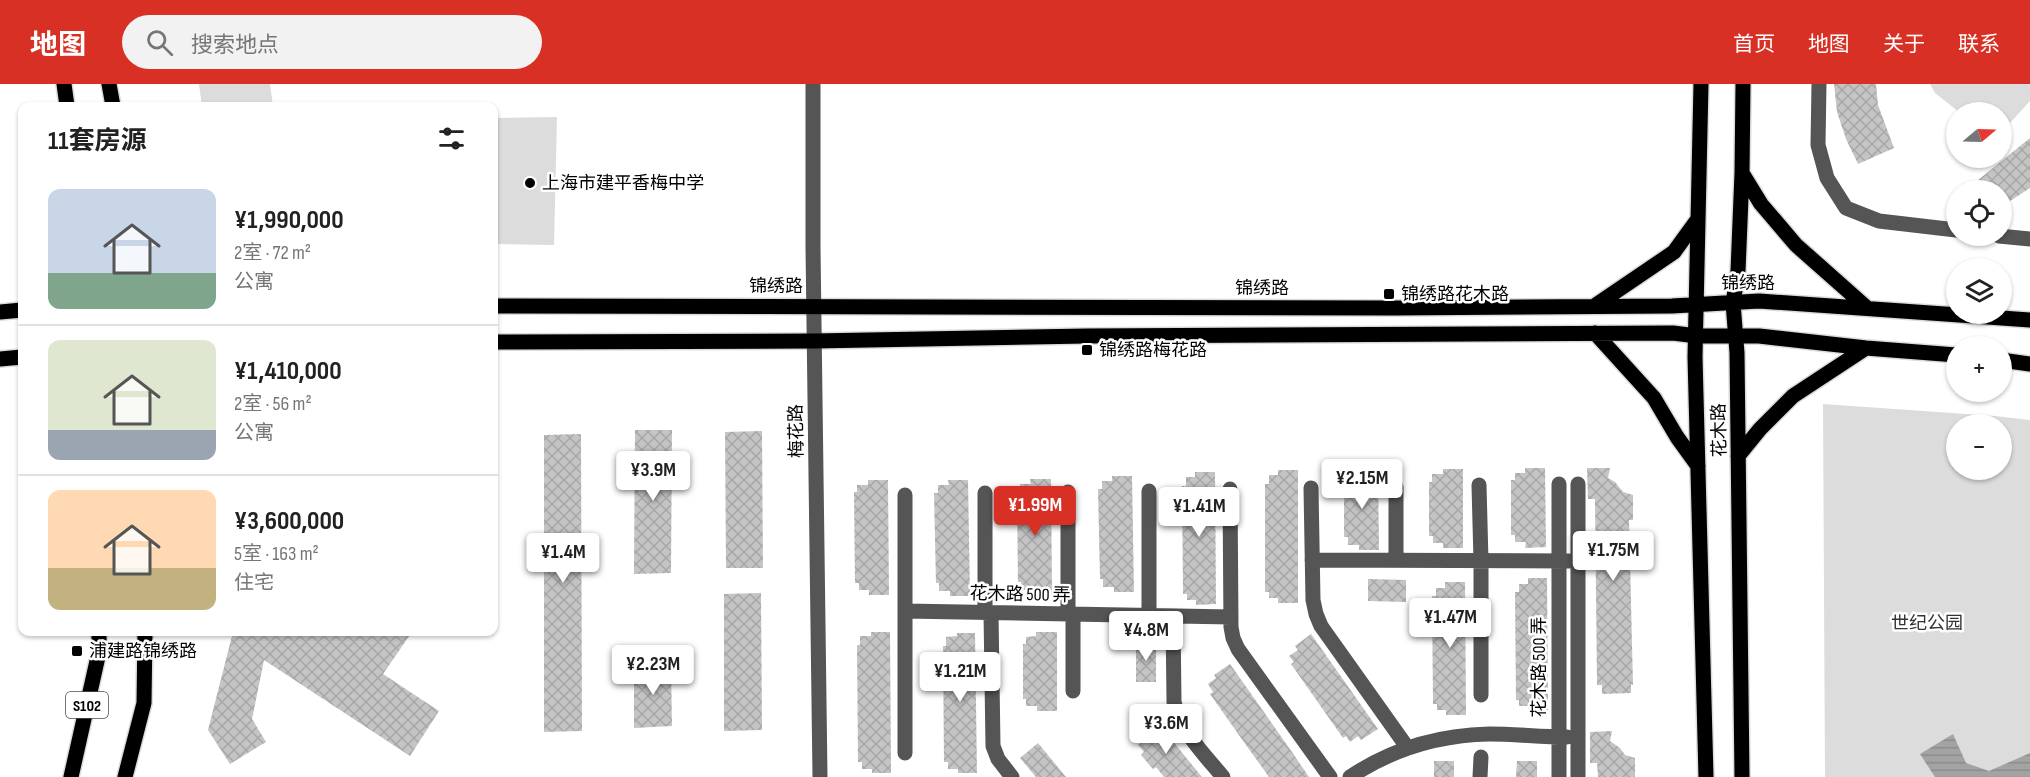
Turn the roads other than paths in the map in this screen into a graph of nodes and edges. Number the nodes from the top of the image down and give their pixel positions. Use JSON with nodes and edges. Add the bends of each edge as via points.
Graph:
{"nodes":[{"id":1,"x":64,"y":84,"type":"edge"},
{"id":2,"x":109,"y":84,"type":"edge"},
{"id":3,"x":813,"y":84,"type":"edge"},
{"id":4,"x":1701,"y":84,"type":"edge"},
{"id":5,"x":1743,"y":84,"type":"edge"},
{"id":6,"x":1819,"y":84,"type":"edge"},
{"id":7,"x":66,"y":102,"type":"edge"},
{"id":8,"x":111,"y":102,"type":"edge"},
{"id":9,"x":1742,"y":173,"type":"junction"},
{"id":10,"x":1698,"y":219,"type":"junction"},
{"id":11,"x":1946,"y":229,"type":"edge"},
{"id":12,"x":2012,"y":237,"type":"edge"},
{"id":13,"x":2030,"y":239,"type":"edge"},
{"id":14,"x":1696,"y":303,"type":"junction"},
{"id":15,"x":1733,"y":303,"type":"junction"},
{"id":16,"x":498,"y":306,"type":"edge"},
{"id":17,"x":813,"y":306,"type":"junction"},
{"id":18,"x":1596,"y":306,"type":"junction"},
{"id":19,"x":1866,"y":307,"type":"junction"},
{"id":20,"x":18,"y":310,"type":"edge"},
{"id":21,"x":0,"y":312,"type":"edge"},
{"id":22,"x":2030,"y":320,"type":"edge"},
{"id":23,"x":1595,"y":333,"type":"junction"},
{"id":24,"x":1697,"y":336,"type":"junction"},
{"id":25,"x":1736,"y":336,"type":"junction"},
{"id":26,"x":814,"y":341,"type":"junction"},
{"id":27,"x":498,"y":342,"type":"edge"},
{"id":28,"x":1866,"y":348,"type":"junction"},
{"id":29,"x":1946,"y":354,"type":"edge"},
{"id":30,"x":18,"y":357,"type":"edge"},
{"id":31,"x":0,"y":359,"type":"edge"},
{"id":32,"x":2012,"y":362,"type":"edge"},
{"id":33,"x":2030,"y":364,"type":"edge"},
{"id":34,"x":1738,"y":456,"type":"junction"},
{"id":35,"x":1698,"y":466,"type":"junction"},
{"id":36,"x":1559,"y":484,"type":"dead end"},
{"id":37,"x":1578,"y":484,"type":"dead end"},
{"id":38,"x":1479,"y":485,"type":"dead end"},
{"id":39,"x":1395,"y":486,"type":"dead end"},
{"id":40,"x":1311,"y":488,"type":"dead end"},
{"id":41,"x":1230,"y":489,"type":"dead end"},
{"id":42,"x":1149,"y":491,"type":"dead end"},
{"id":43,"x":1068,"y":492,"type":"dead end"},
{"id":44,"x":985,"y":494,"type":"dead end"},
{"id":45,"x":905,"y":495,"type":"dead end"},
{"id":46,"x":1312,"y":560,"type":"junction"},
{"id":47,"x":1396,"y":560,"type":"junction"},
{"id":48,"x":1482,"y":561,"type":"junction"},
{"id":49,"x":1559,"y":561,"type":"junction"},
{"id":50,"x":1578,"y":561,"type":"junction"},
{"id":51,"x":905,"y":611,"type":"junction"},
{"id":52,"x":988,"y":613,"type":"junction"},
{"id":53,"x":1071,"y":614,"type":"junction"},
{"id":54,"x":1149,"y":616,"type":"junction"},
{"id":55,"x":1173,"y":616,"type":"junction"},
{"id":56,"x":1231,"y":617,"type":"junction"},
{"id":57,"x":99,"y":636,"type":"edge"},
{"id":58,"x":146,"y":636,"type":"edge"},
{"id":59,"x":1073,"y":692,"type":"dead end"},
{"id":60,"x":1481,"y":695,"type":"dead end"},
{"id":61,"x":1559,"y":737,"type":"junction"},
{"id":62,"x":1578,"y":737,"type":"junction"},
{"id":63,"x":1407,"y":747,"type":"junction"},
{"id":64,"x":905,"y":753,"type":"dead end"},
{"id":65,"x":1481,"y":757,"type":"dead end"},
{"id":66,"x":71,"y":777,"type":"edge"},
{"id":67,"x":125,"y":777,"type":"edge"},
{"id":68,"x":820,"y":777,"type":"edge"},
{"id":69,"x":1012,"y":777,"type":"edge"},
{"id":70,"x":1223,"y":777,"type":"edge"},
{"id":71,"x":1330,"y":777,"type":"edge"},
{"id":72,"x":1350,"y":777,"type":"edge"},
{"id":73,"x":1480,"y":777,"type":"edge"},
{"id":74,"x":1559,"y":777,"type":"edge"},
{"id":75,"x":1578,"y":777,"type":"edge"},
{"id":76,"x":1706,"y":777,"type":"edge"},
{"id":77,"x":1742,"y":777,"type":"edge"}],
"edges":[{"from":1,"to":7,"type":"main road"},
{"from":2,"to":8,"type":"main road"},
{"from":3,"to":17,"type":"street","name":"梅花路"},
{"from":4,"to":10,"type":"main road","name":"花木路"},
{"from":5,"to":9,"type":"main road","name":"花木路"},
{"from":6,"to":11,"type":"street","via":[[1818,145],[1827,178],[1846,208],[1880,221]]},
{"from":9,"to":15,"type":"main road","name":"花木路"},
{"from":9,"to":19,"type":"main road","via":[[1761,204],[1796,245]]},
{"from":10,"to":14,"type":"main road","name":"花木路"},
{"from":10,"to":18,"type":"main road","via":[[1674,252]]},
{"from":12,"to":13,"type":"street"},
{"from":14,"to":15,"type":"main road","name":"锦绣路"},
{"from":14,"to":18,"type":"main road","name":"锦绣路"},
{"from":14,"to":24,"type":"main road","name":"花木路"},
{"from":15,"to":19,"type":"main road","name":"锦绣路"},
{"from":15,"to":25,"type":"main road","name":"花木路"},
{"from":16,"to":17,"type":"main road","name":"锦绣路"},
{"from":17,"to":18,"type":"main road","name":"锦绣路"},
{"from":17,"to":26,"type":"street","name":"梅花路"},
{"from":19,"to":22,"type":"main road","name":"锦绣路"},
{"from":20,"to":21,"type":"main road"},
{"from":23,"to":24,"type":"main road"},
{"from":23,"to":26,"type":"main road"},
{"from":23,"to":35,"type":"main road","via":[[1654,398]]},
{"from":24,"to":25,"type":"main road"},
{"from":24,"to":35,"type":"main road","name":"花木路"},
{"from":25,"to":28,"type":"main road"},
{"from":25,"to":34,"type":"main road","name":"花木路"},
{"from":26,"to":27,"type":"main road"},
{"from":26,"to":68,"type":"street","name":"梅花路"},
{"from":28,"to":29,"type":"main road"},
{"from":28,"to":34,"type":"main road","via":[[1793,396]]},
{"from":30,"to":31,"type":"main road"},
{"from":32,"to":33,"type":"main road"},
{"from":34,"to":77,"type":"main road","name":"花木路"},
{"from":35,"to":76,"type":"main road","name":"花木路"},
{"from":36,"to":49,"type":"street","name":"花木路 500 弄"},
{"from":37,"to":50,"type":"street"},
{"from":38,"to":48,"type":"street"},
{"from":39,"to":47,"type":"street"},
{"from":40,"to":46,"type":"street"},
{"from":41,"to":56,"type":"street"},
{"from":42,"to":54,"type":"street"},
{"from":43,"to":53,"type":"street"},
{"from":44,"to":52,"type":"street"},
{"from":45,"to":51,"type":"street"},
{"from":46,"to":47,"type":"street"},
{"from":46,"to":63,"type":"street","via":[[1313,600],[1321,626]]},
{"from":47,"to":48,"type":"street"},
{"from":48,"to":49,"type":"street"},
{"from":48,"to":60,"type":"street"},
{"from":49,"to":50,"type":"street"},
{"from":49,"to":61,"type":"street","name":"花木路 500 弄"},
{"from":50,"to":62,"type":"street"},
{"from":51,"to":52,"type":"street","name":"花木路 500 弄"},
{"from":51,"to":64,"type":"street"},
{"from":52,"to":53,"type":"street","name":"花木路 500 弄"},
{"from":52,"to":69,"type":"street","via":[[993,746]]},
{"from":53,"to":54,"type":"street","name":"花木路 500 弄"},
{"from":53,"to":59,"type":"street"},
{"from":54,"to":55,"type":"street","name":"花木路 500 弄"},
{"from":55,"to":56,"type":"street","name":"花木路 500 弄"},
{"from":55,"to":70,"type":"street","via":[[1177,716]]},
{"from":56,"to":71,"type":"street","via":[[1238,649]]},
{"from":57,"to":66,"type":"main road","number":"S102","via":[[99,652]]},
{"from":58,"to":67,"type":"main road","via":[[144,703]]},
{"from":61,"to":62,"type":"street"},
{"from":61,"to":63,"type":"street","name":"花木路 500 弄","via":[[1488,734]]},
{"from":61,"to":74,"type":"street","name":"花木路 500 弄"},
{"from":62,"to":75,"type":"street"},
{"from":63,"to":72,"type":"street","name":"花木路 500 弄"},
{"from":65,"to":73,"type":"street"}]}
